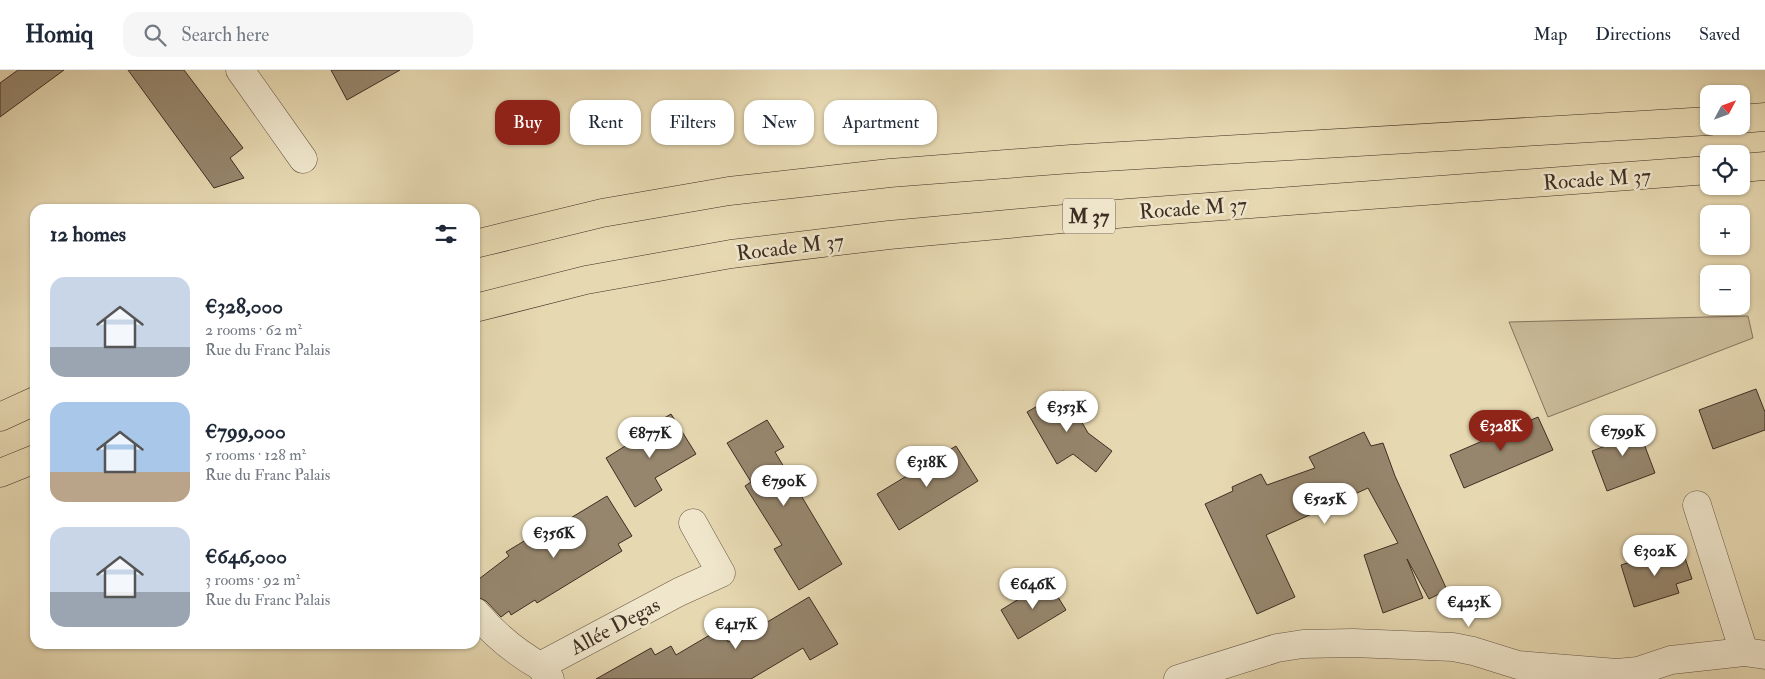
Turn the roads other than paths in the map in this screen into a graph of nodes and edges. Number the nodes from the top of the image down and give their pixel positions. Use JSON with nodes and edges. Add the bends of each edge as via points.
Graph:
{"nodes":[{"id":1,"x":240,"y":70,"type":"edge"},
{"id":2,"x":1765,"y":117,"type":"edge"},
{"id":3,"x":1750,"y":118,"type":"edge"},
{"id":4,"x":1700,"y":122,"type":"edge"},
{"id":5,"x":302,"y":159,"type":"dead end"},
{"id":6,"x":1765,"y":166,"type":"edge"},
{"id":7,"x":1750,"y":167,"type":"edge"},
{"id":8,"x":1700,"y":171,"type":"edge"},
{"id":9,"x":480,"y":243,"type":"edge"},
{"id":10,"x":480,"y":307,"type":"edge"},
{"id":11,"x":30,"y":403,"type":"edge"},
{"id":12,"x":0,"y":417,"type":"edge"},
{"id":13,"x":30,"y":460,"type":"edge"},
{"id":14,"x":0,"y":473,"type":"edge"},
{"id":15,"x":1697,"y":505,"type":"dead end"},
{"id":16,"x":694,"y":523,"type":"dead end"},
{"id":17,"x":480,"y":617,"type":"edge"},
{"id":18,"x":1754,"y":653,"type":"edge"},
{"id":19,"x":545,"y":672,"type":"edge"},
{"id":20,"x":1178,"y":679,"type":"edge"}],
"edges":[{"from":1,"to":5,"type":"street"},
{"from":2,"to":3,"type":"highway"},
{"from":4,"to":9,"type":"highway","via":[[890,173],[729,191],[602,213]]},
{"from":6,"to":7,"type":"highway"},
{"from":8,"to":10,"type":"highway","name":"Rocade M 37","number":"M 37","via":[[1128,213],[889,235],[721,256],[586,280]]},
{"from":11,"to":12,"type":"highway"},
{"from":13,"to":14,"type":"highway"},
{"from":15,"to":18,"type":"street"},
{"from":16,"to":19,"type":"street","name":"Allée Degas","via":[[721,573],[679,592]]},
{"from":17,"to":19,"type":"street","name":"Allée Degas","via":[[506,643]]},
{"from":18,"to":20,"type":"street","via":[[1671,660],[1638,671],[1617,673],[1518,665],[1453,647],[1303,644],[1277,648]]}]}
